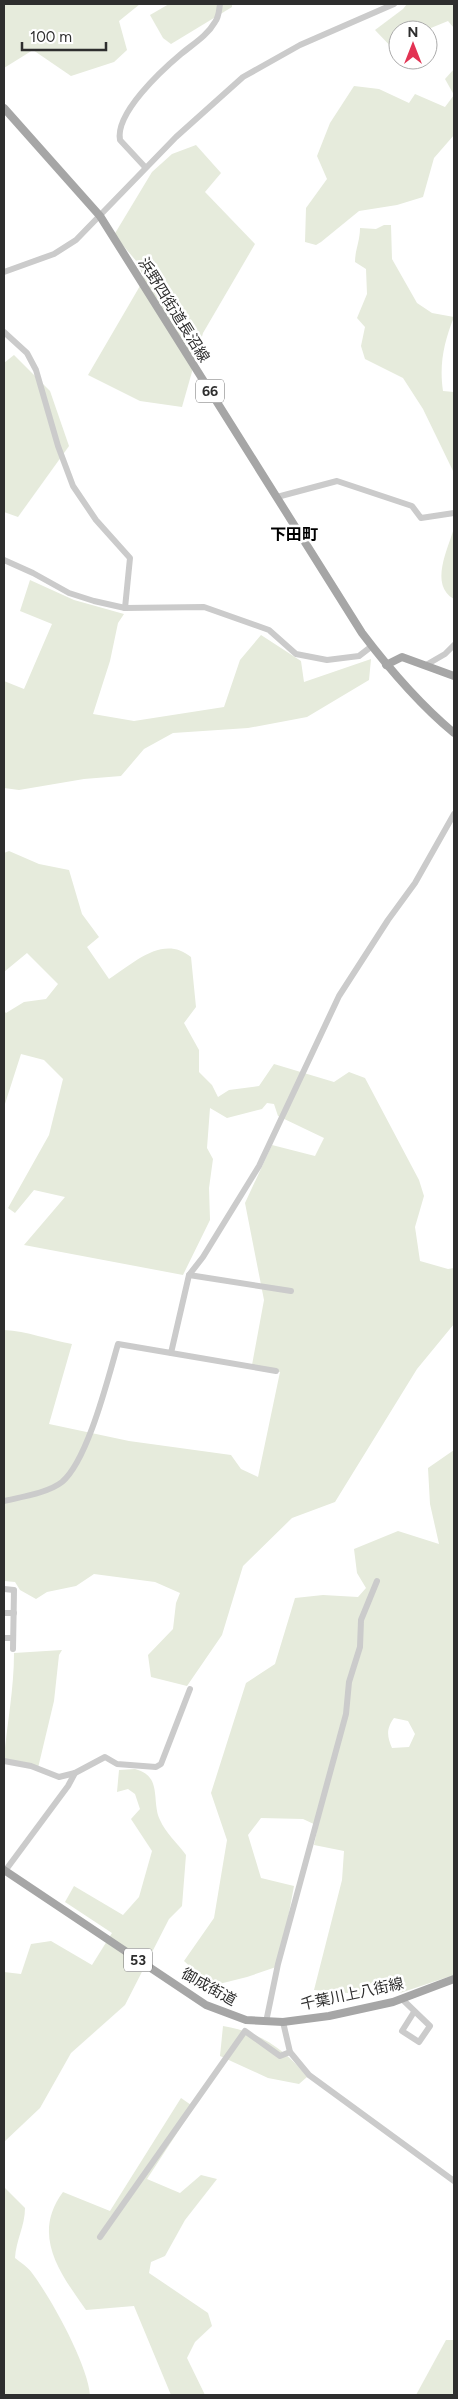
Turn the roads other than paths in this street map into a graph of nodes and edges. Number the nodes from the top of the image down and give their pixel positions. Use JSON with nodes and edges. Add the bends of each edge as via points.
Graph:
{"nodes":[{"id":1,"x":220,"y":4,"type":"edge"},
{"id":2,"x":394,"y":4,"type":"edge"},
{"id":3,"x":4,"y":108,"type":"edge"},
{"id":4,"x":146,"y":168,"type":"junction"},
{"id":5,"x":100,"y":216,"type":"junction"},
{"id":6,"x":4,"y":272,"type":"edge"},
{"id":7,"x":4,"y":332,"type":"edge"},
{"id":8,"x":277,"y":498,"type":"junction"},
{"id":9,"x":454,"y":513,"type":"edge"},
{"id":10,"x":4,"y":560,"type":"edge"},
{"id":11,"x":125,"y":608,"type":"junction"},
{"id":12,"x":454,"y":645,"type":"edge"},
{"id":13,"x":372,"y":646,"type":"junction"},
{"id":14,"x":386,"y":665,"type":"junction"},
{"id":15,"x":426,"y":665,"type":"junction"},
{"id":16,"x":454,"y":676,"type":"edge"},
{"id":17,"x":454,"y":733,"type":"edge"},
{"id":18,"x":454,"y":814,"type":"edge"},
{"id":19,"x":189,"y":1275,"type":"junction"},
{"id":20,"x":291,"y":1291,"type":"dead end"},
{"id":21,"x":171,"y":1353,"type":"junction"},
{"id":22,"x":276,"y":1371,"type":"dead end"},
{"id":23,"x":4,"y":1501,"type":"edge"},
{"id":24,"x":377,"y":1582,"type":"dead end"},
{"id":25,"x":4,"y":1589,"type":"edge"},
{"id":26,"x":4,"y":1613,"type":"edge"},
{"id":27,"x":14,"y":1613,"type":"junction"},
{"id":28,"x":4,"y":1638,"type":"edge"},
{"id":29,"x":13,"y":1638,"type":"junction"},
{"id":30,"x":13,"y":1649,"type":"dead end"},
{"id":31,"x":190,"y":1689,"type":"dead end"},
{"id":32,"x":5,"y":1763,"type":"edge"},
{"id":33,"x":91,"y":1765,"type":"junction"},
{"id":34,"x":75,"y":1773,"type":"junction"},
{"id":35,"x":68,"y":1786,"type":"junction"},
{"id":36,"x":4,"y":1871,"type":"edge"},
{"id":37,"x":454,"y":1979,"type":"edge"},
{"id":38,"x":402,"y":2000,"type":"junction"},
{"id":39,"x":414,"y":2012,"type":"junction"},
{"id":40,"x":266,"y":2022,"type":"junction"},
{"id":41,"x":283,"y":2022,"type":"junction"},
{"id":42,"x":290,"y":2052,"type":"junction"},
{"id":43,"x":454,"y":2181,"type":"edge"},
{"id":44,"x":100,"y":2237,"type":"dead end"}],
"edges":[{"from":1,"to":4,"type":"street","via":[[217,18],[206,34],[172,63],[137,99],[124,118],[120,140]]},
{"from":2,"to":4,"type":"street","via":[[300,45],[243,77],[203,111]]},
{"from":3,"to":5,"type":"main road","name":"浜野四街道長沼線","number":"66"},
{"from":4,"to":5,"type":"street"},
{"from":5,"to":6,"type":"street","via":[[76,240],[54,254]]},
{"from":5,"to":8,"type":"main road","name":"浜野四街道長沼線","number":"66"},
{"from":7,"to":11,"type":"street","via":[[27,354],[36,370],[73,486],[96,520],[130,558]]},
{"from":8,"to":9,"type":"street","via":[[336,481],[412,506],[421,518]]},
{"from":8,"to":13,"type":"main road","name":"浜野四街道長沼線","number":"66"},
{"from":10,"to":11,"type":"street","via":[[69,593]]},
{"from":11,"to":13,"type":"street","via":[[204,607],[269,630],[296,654],[320,659],[359,656]]},
{"from":12,"to":15,"type":"street","via":[[446,654]]},
{"from":13,"to":14,"type":"main road","name":"浜野四街道長沼線","number":"66"},
{"from":14,"to":15,"type":"main road","via":[[402,656]]},
{"from":14,"to":17,"type":"main road","name":"浜野四街道長沼線","number":"66","via":[[433,716]]},
{"from":15,"to":16,"type":"main road"},
{"from":18,"to":19,"type":"street","via":[[416,883],[339,996],[259,1166]]},
{"from":19,"to":20,"type":"street"},
{"from":19,"to":21,"type":"street"},
{"from":21,"to":22,"type":"street"},
{"from":21,"to":23,"type":"street","via":[[118,1344],[87,1443],[66,1478],[44,1490]]},
{"from":24,"to":40,"type":"street","via":[[361,1620],[360,1647],[349,1682],[346,1714],[278,1964]]},
{"from":25,"to":27,"type":"street","via":[[14,1590]]},
{"from":26,"to":27,"type":"street"},
{"from":27,"to":29,"type":"street"},
{"from":28,"to":29,"type":"street"},
{"from":29,"to":30,"type":"street"},
{"from":31,"to":33,"type":"street","via":[[159,1766],[117,1764],[105,1757]]},
{"from":32,"to":34,"type":"street","via":[[31,1766],[59,1777]]},
{"from":33,"to":34,"type":"street"},
{"from":33,"to":35,"type":"street"},
{"from":34,"to":35,"type":"street"},
{"from":35,"to":36,"type":"street"},
{"from":36,"to":40,"type":"main road","name":"御成街道","number":"53","via":[[206,2005],[236,2017]]},
{"from":37,"to":38,"type":"main road","name":"千葉川上八街線","number":"53"},
{"from":38,"to":39,"type":"street"},
{"from":38,"to":41,"type":"main road","name":"千葉川上八街線","number":"53"},
{"from":39,"to":39,"type":"street","via":[[430,2026],[419,2042],[402,2031]]},
{"from":40,"to":41,"type":"main road","name":"御成街道","number":"53"},
{"from":41,"to":42,"type":"street"},
{"from":42,"to":43,"type":"street","via":[[309,2076]]},
{"from":42,"to":44,"type":"street","via":[[280,2056],[245,2032]]}]}
